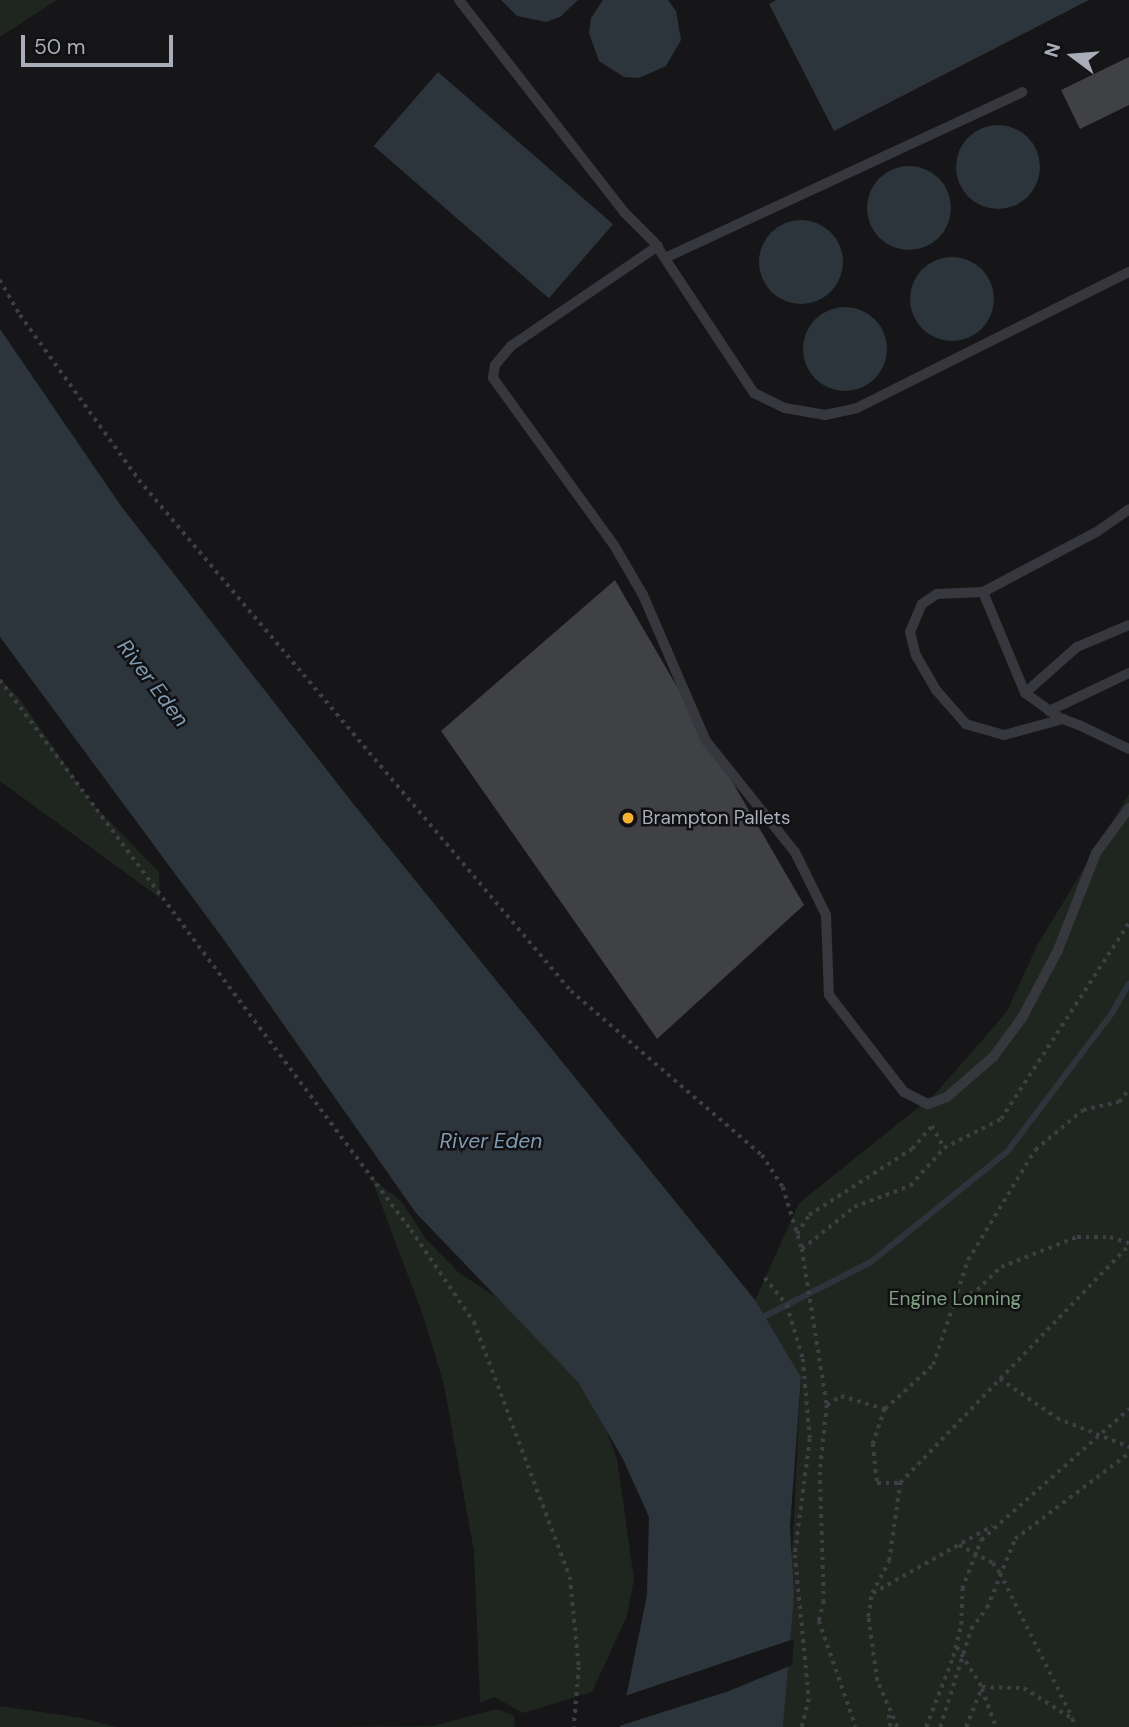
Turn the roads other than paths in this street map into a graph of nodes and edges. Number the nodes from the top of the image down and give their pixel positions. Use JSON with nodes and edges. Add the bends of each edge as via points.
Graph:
{"nodes":[{"id":1,"x":458,"y":0,"type":"edge"},
{"id":2,"x":1021,"y":92,"type":"dead end"},
{"id":3,"x":658,"y":247,"type":"junction"},
{"id":4,"x":665,"y":258,"type":"junction"},
{"id":5,"x":1129,"y":272,"type":"edge"},
{"id":6,"x":1129,"y":509,"type":"edge"},
{"id":7,"x":983,"y":592,"type":"junction"},
{"id":8,"x":1129,"y":625,"type":"edge"},
{"id":9,"x":1129,"y":673,"type":"edge"},
{"id":10,"x":1025,"y":693,"type":"junction"},
{"id":11,"x":1049,"y":711,"type":"junction"},
{"id":12,"x":1063,"y":719,"type":"junction"},
{"id":13,"x":1129,"y":750,"type":"edge"},
{"id":14,"x":1129,"y":808,"type":"edge"}],
"edges":[{"from":1,"to":3,"type":"lane","via":[[625,213]]},
{"from":2,"to":4,"type":"lane"},
{"from":3,"to":4,"type":"lane"},
{"from":3,"to":14,"type":"lane","via":[[511,346],[495,365],[492,378],[614,545],[643,595],[706,741],[794,852],[826,915],[825,984],[829,995],[904,1092],[928,1104],[947,1097],[993,1057],[1022,1018],[1058,950],[1096,853]]},
{"from":4,"to":5,"type":"lane","via":[[754,393],[785,408],[825,415],[858,408]]},
{"from":6,"to":7,"type":"lane","via":[[1098,531]]},
{"from":7,"to":10,"type":"lane"},
{"from":7,"to":12,"type":"lane","via":[[937,594],[914,617],[910,632],[916,656],[936,690],[966,724],[986,733],[1018,733]]},
{"from":8,"to":10,"type":"lane","via":[[1077,646]]},
{"from":9,"to":11,"type":"lane"},
{"from":10,"to":11,"type":"lane"},
{"from":11,"to":12,"type":"lane"},
{"from":12,"to":13,"type":"lane"}]}
